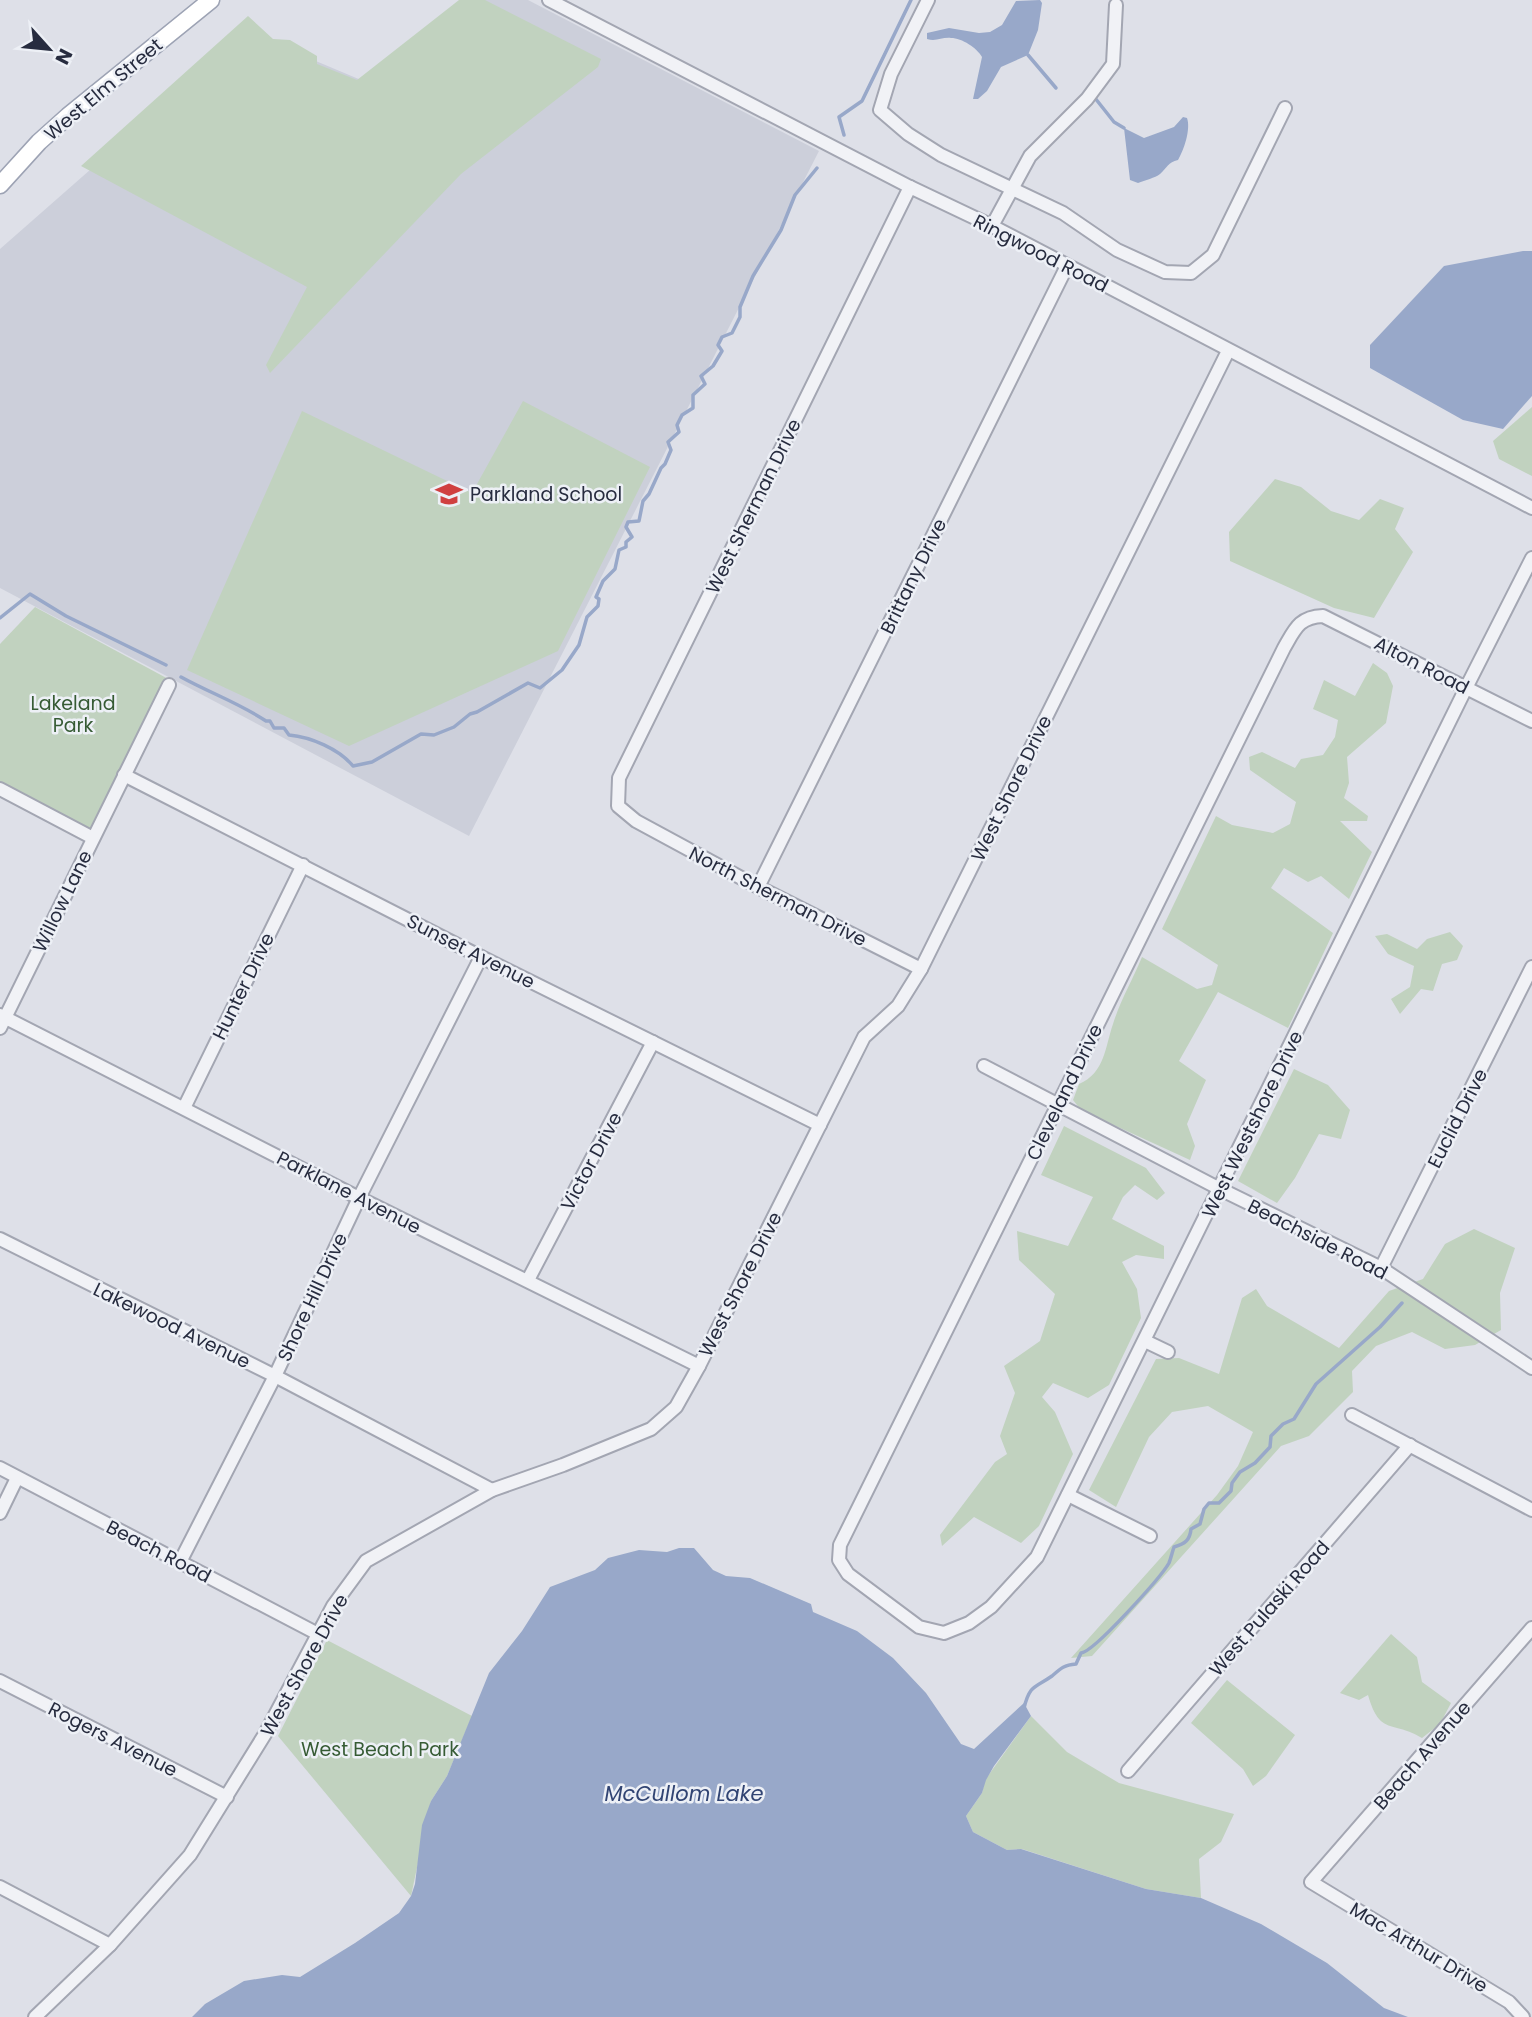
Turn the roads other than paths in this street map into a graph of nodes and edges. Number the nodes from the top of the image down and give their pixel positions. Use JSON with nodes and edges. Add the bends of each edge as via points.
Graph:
{"nodes":[{"id":1,"x":211,"y":0,"type":"edge"},
{"id":2,"x":549,"y":0,"type":"edge"},
{"id":3,"x":928,"y":0,"type":"edge"},
{"id":4,"x":1116,"y":5,"type":"dead end"},
{"id":5,"x":1285,"y":108,"type":"dead end"},
{"id":6,"x":0,"y":185,"type":"edge"},
{"id":7,"x":910,"y":187,"type":"junction"},
{"id":8,"x":1013,"y":188,"type":"junction"},
{"id":9,"x":992,"y":226,"type":"junction"},
{"id":10,"x":1067,"y":266,"type":"junction"},
{"id":11,"x":1228,"y":351,"type":"junction"},
{"id":12,"x":1532,"y":508,"type":"edge"},
{"id":13,"x":1532,"y":558,"type":"edge"},
{"id":14,"x":1310,"y":617,"type":"joint"},
{"id":15,"x":169,"y":685,"type":"dead end"},
{"id":16,"x":1466,"y":688,"type":"junction"},
{"id":17,"x":1532,"y":721,"type":"edge"},
{"id":18,"x":124,"y":775,"type":"junction"},
{"id":19,"x":0,"y":789,"type":"edge"},
{"id":20,"x":636,"y":821,"type":"joint"},
{"id":21,"x":93,"y":838,"type":"junction"},
{"id":22,"x":303,"y":865,"type":"junction"},
{"id":23,"x":758,"y":887,"type":"junction"},
{"id":24,"x":481,"y":957,"type":"junction"},
{"id":25,"x":1532,"y":967,"type":"edge"},
{"id":26,"x":921,"y":969,"type":"junction"},
{"id":27,"x":2,"y":1020,"type":"edge"},
{"id":28,"x":653,"y":1042,"type":"junction"},
{"id":29,"x":984,"y":1066,"type":"dead end"},
{"id":30,"x":1058,"y":1105,"type":"junction"},
{"id":31,"x":184,"y":1108,"type":"junction"},
{"id":32,"x":820,"y":1125,"type":"junction"},
{"id":33,"x":1220,"y":1189,"type":"junction"},
{"id":34,"x":359,"y":1198,"type":"junction"},
{"id":35,"x":0,"y":1239,"type":"edge"},
{"id":36,"x":1381,"y":1268,"type":"junction"},
{"id":37,"x":528,"y":1280,"type":"junction"},
{"id":38,"x":1144,"y":1341,"type":"junction"},
{"id":39,"x":1168,"y":1352,"type":"dead end"},
{"id":40,"x":699,"y":1366,"type":"junction"},
{"id":41,"x":1532,"y":1368,"type":"edge"},
{"id":42,"x":275,"y":1376,"type":"junction"},
{"id":43,"x":1352,"y":1415,"type":"dead end"},
{"id":44,"x":1409,"y":1445,"type":"junction"},
{"id":45,"x":0,"y":1468,"type":"edge"},
{"id":46,"x":18,"y":1478,"type":"junction"},
{"id":47,"x":492,"y":1490,"type":"junction"},
{"id":48,"x":1068,"y":1494,"type":"junction"},
{"id":49,"x":1532,"y":1510,"type":"edge"},
{"id":50,"x":0,"y":1513,"type":"edge"},
{"id":51,"x":1150,"y":1536,"type":"dead end"},
{"id":52,"x":180,"y":1562,"type":"junction"},
{"id":53,"x":919,"y":1627,"type":"joint"},
{"id":54,"x":1532,"y":1628,"type":"edge"},
{"id":55,"x":318,"y":1634,"type":"junction"},
{"id":56,"x":0,"y":1681,"type":"edge"},
{"id":57,"x":1128,"y":1771,"type":"dead end"},
{"id":58,"x":227,"y":1797,"type":"junction"},
{"id":59,"x":1311,"y":1882,"type":"joint"},
{"id":60,"x":0,"y":1887,"type":"edge"},
{"id":61,"x":110,"y":1945,"type":"junction"},
{"id":62,"x":35,"y":2017,"type":"edge"},
{"id":63,"x":1523,"y":2017,"type":"edge"}],
"edges":[{"from":1,"to":6,"type":"main road","name":"West Elm Street","via":[[68,116]]},
{"from":2,"to":7,"type":"street","name":"Ringwood Road"},
{"from":3,"to":8,"type":"street","via":[[891,74],[880,110],[941,155]]},
{"from":4,"to":8,"type":"street","via":[[1113,64],[1087,99],[1030,156]]},
{"from":5,"to":8,"type":"street","via":[[1213,255],[1191,273],[1165,272],[1117,250],[1063,213]]},
{"from":7,"to":9,"type":"street","name":"Ringwood Road"},
{"from":7,"to":20,"type":"street","name":"West Sherman Drive","via":[[619,778],[618,806]]},
{"from":8,"to":9,"type":"street"},
{"from":9,"to":10,"type":"street","name":"Ringwood Road"},
{"from":10,"to":11,"type":"street","name":"Ringwood Road"},
{"from":10,"to":23,"type":"street","name":"Brittany Drive"},
{"from":11,"to":12,"type":"street","name":"Ringwood Road"},
{"from":11,"to":26,"type":"street","name":"West Shore Drive"},
{"from":13,"to":16,"type":"street","name":"West Westshore Drive"},
{"from":14,"to":16,"type":"street","name":"Alton Road","via":[[1323,616]]},
{"from":14,"to":30,"type":"street","name":"Cleveland Drive","via":[[1298,624],[1284,648]]},
{"from":15,"to":18,"type":"street","name":"Willow Lane"},
{"from":16,"to":17,"type":"street","name":"Alton Road"},
{"from":16,"to":33,"type":"street","name":"West Westshore Drive"},
{"from":18,"to":21,"type":"street","name":"Willow Lane"},
{"from":18,"to":22,"type":"street","name":"Sunset Avenue"},
{"from":19,"to":21,"type":"street"},
{"from":20,"to":23,"type":"street","name":"North Sherman Drive"},
{"from":21,"to":27,"type":"street","name":"Willow Lane"},
{"from":22,"to":24,"type":"street","name":"Sunset Avenue"},
{"from":22,"to":31,"type":"street","name":"Hunter Drive"},
{"from":23,"to":26,"type":"street","name":"North Sherman Drive"},
{"from":24,"to":28,"type":"street","name":"Sunset Avenue"},
{"from":24,"to":34,"type":"street","name":"Shore Hill Drive"},
{"from":25,"to":36,"type":"street","name":"Euclid Drive"},
{"from":26,"to":32,"type":"street","name":"West Shore Drive","via":[[898,1006],[864,1037]]},
{"from":27,"to":31,"type":"street","name":"Parklane Avenue"},
{"from":28,"to":32,"type":"street","name":"Sunset Avenue"},
{"from":28,"to":37,"type":"street","name":"Victor Drive"},
{"from":29,"to":30,"type":"street","name":"Beachside Road"},
{"from":30,"to":33,"type":"street","name":"Beachside Road"},
{"from":30,"to":53,"type":"street","name":"Cleveland Drive","via":[[840,1545],[839,1560],[848,1574]]},
{"from":31,"to":34,"type":"street","name":"Parklane Avenue"},
{"from":32,"to":40,"type":"street","name":"West Shore Drive"},
{"from":33,"to":36,"type":"street","name":"Beachside Road"},
{"from":33,"to":38,"type":"street","name":"West Westshore Drive"},
{"from":34,"to":37,"type":"street","name":"Parklane Avenue"},
{"from":34,"to":42,"type":"street","name":"Shore Hill Drive"},
{"from":35,"to":42,"type":"street","name":"Lakewood Avenue"},
{"from":36,"to":41,"type":"street","name":"Beachside Road"},
{"from":37,"to":40,"type":"street","name":"Parklane Avenue"},
{"from":38,"to":39,"type":"street"},
{"from":38,"to":48,"type":"street","name":"West Westshore Drive"},
{"from":40,"to":47,"type":"street","name":"West Shore Drive","via":[[676,1407],[651,1429]]},
{"from":42,"to":47,"type":"street","name":"Lakewood Avenue"},
{"from":42,"to":52,"type":"street","name":"Shore Hill Drive"},
{"from":43,"to":44,"type":"street"},
{"from":44,"to":49,"type":"street"},
{"from":44,"to":57,"type":"street","name":"West Pulaski Road"},
{"from":45,"to":46,"type":"street","name":"Beach Road"},
{"from":46,"to":50,"type":"street"},
{"from":46,"to":52,"type":"street","name":"Beach Road"},
{"from":47,"to":55,"type":"street","name":"West Shore Drive","via":[[366,1561]]},
{"from":48,"to":51,"type":"street"},
{"from":48,"to":53,"type":"street","name":"West Westshore Drive","via":[[1037,1557],[991,1608],[943,1633]]},
{"from":52,"to":55,"type":"street","name":"Beach Road"},
{"from":54,"to":59,"type":"street","name":"Beach Avenue"},
{"from":55,"to":58,"type":"street","name":"West Shore Drive"},
{"from":56,"to":58,"type":"street","name":"Rogers Avenue"},
{"from":58,"to":61,"type":"street","name":"West Shore Drive","via":[[190,1855]]},
{"from":59,"to":63,"type":"street","name":"Mac Arthur Drive","via":[[1509,2002]]},
{"from":60,"to":61,"type":"street"},
{"from":61,"to":62,"type":"street","name":"West Shore Drive"}]}
